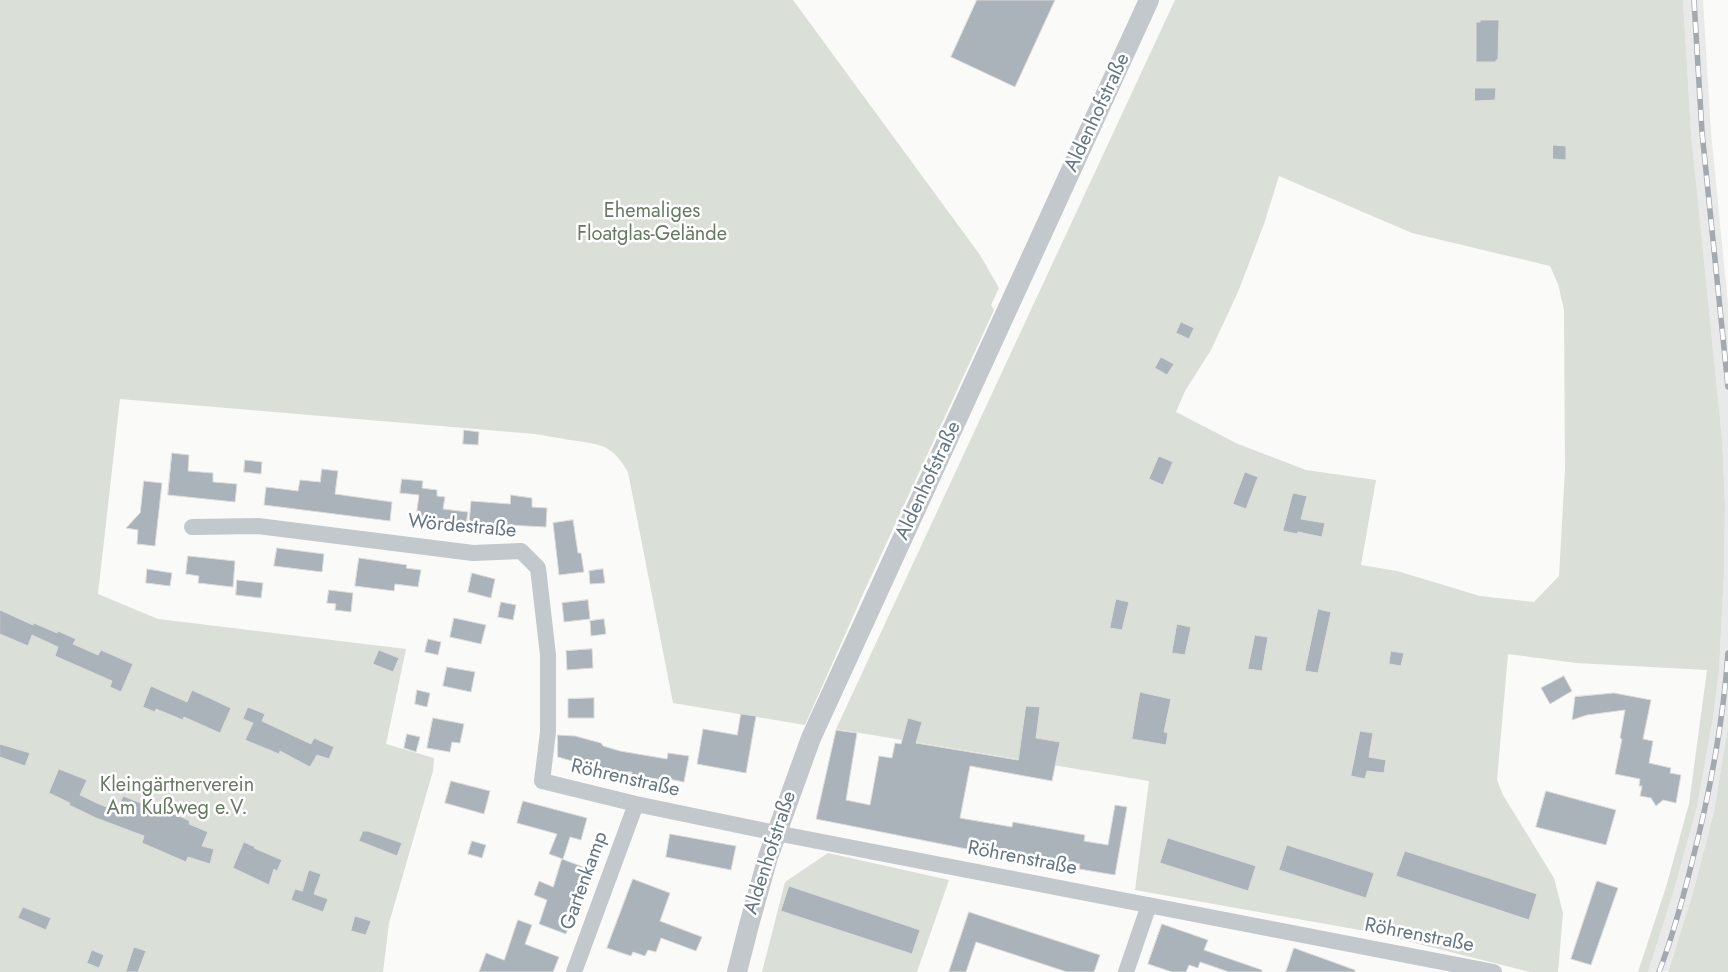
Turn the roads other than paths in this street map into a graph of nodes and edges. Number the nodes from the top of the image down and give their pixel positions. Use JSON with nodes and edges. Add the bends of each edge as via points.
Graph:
{"nodes":[{"id":1,"x":1149,"y":0,"type":"edge"},
{"id":2,"x":192,"y":527,"type":"dead end"},
{"id":3,"x":542,"y":782,"type":"joint"},
{"id":4,"x":636,"y":804,"type":"junction"},
{"id":5,"x":776,"y":833,"type":"junction"},
{"id":6,"x":1149,"y":905,"type":"junction"},
{"id":7,"x":574,"y":972,"type":"edge"},
{"id":8,"x":737,"y":972,"type":"edge"},
{"id":9,"x":1126,"y":972,"type":"edge"},
{"id":10,"x":1494,"y":972,"type":"edge"}],
"edges":[{"from":1,"to":5,"type":"street","name":"Aldenhofstraße","via":[[811,738]]},
{"from":2,"to":3,"type":"street","name":"Wördestraße","via":[[258,526],[474,553],[521,551],[538,568],[548,655],[548,732]]},
{"from":3,"to":4,"type":"street","name":"Röhrenstraße"},
{"from":4,"to":5,"type":"street","name":"Röhrenstraße"},
{"from":4,"to":7,"type":"street","name":"Gartenkamp"},
{"from":5,"to":6,"type":"street","name":"Röhrenstraße"},
{"from":5,"to":8,"type":"street","name":"Aldenhofstraße"},
{"from":6,"to":9,"type":"street"},
{"from":6,"to":10,"type":"street","name":"Röhrenstraße"}]}
